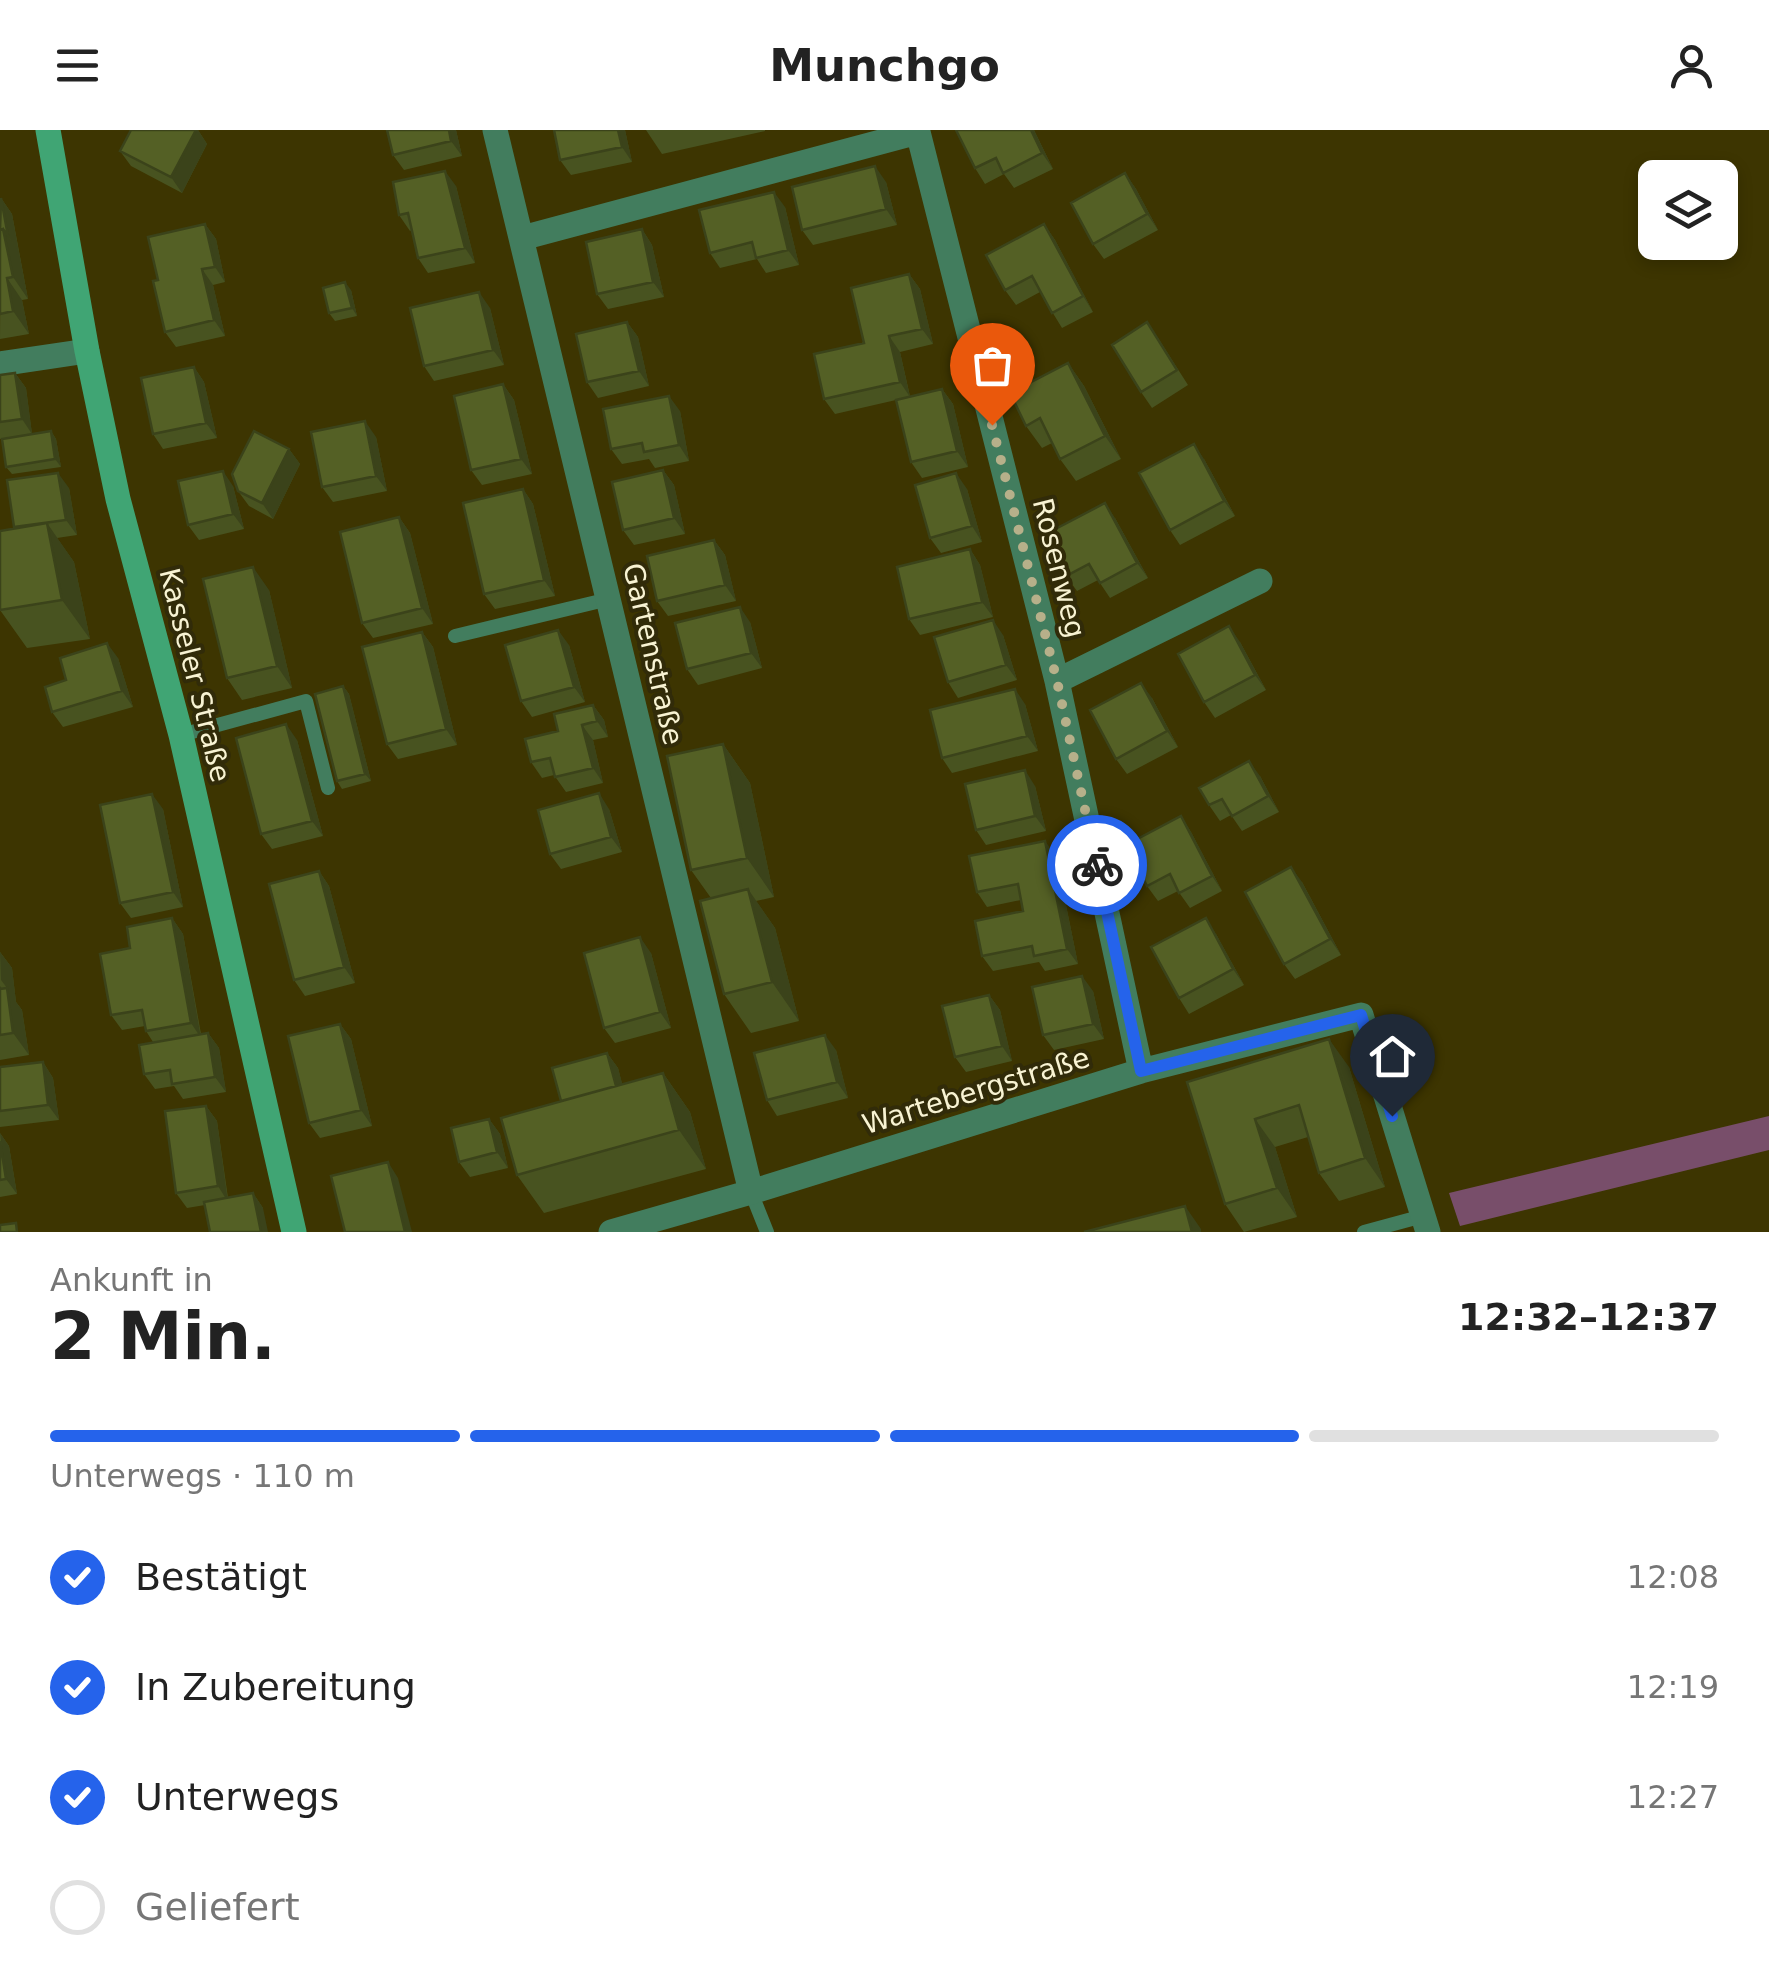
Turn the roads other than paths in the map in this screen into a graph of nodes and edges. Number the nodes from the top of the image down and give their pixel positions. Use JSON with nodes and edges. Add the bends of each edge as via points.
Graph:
{"nodes":[{"id":1,"x":48,"y":130,"type":"edge"},
{"id":2,"x":495,"y":130,"type":"edge"},
{"id":3,"x":920,"y":131,"type":"edge"},
{"id":4,"x":522,"y":238,"type":"junction"},
{"id":5,"x":87,"y":352,"type":"junction"},
{"id":6,"x":0,"y":364,"type":"edge"},
{"id":7,"x":1260,"y":581,"type":"dead end"},
{"id":8,"x":609,"y":600,"type":"junction"},
{"id":9,"x":454,"y":636,"type":"dead end"},
{"id":10,"x":1057,"y":681,"type":"junction"},
{"id":11,"x":181,"y":734,"type":"junction"},
{"id":12,"x":328,"y":788,"type":"dead end"},
{"id":13,"x":1141,"y":1071,"type":"junction"},
{"id":14,"x":751,"y":1192,"type":"junction"},
{"id":15,"x":1426,"y":1224,"type":"edge"},
{"id":16,"x":294,"y":1232,"type":"edge"},
{"id":17,"x":611,"y":1232,"type":"edge"},
{"id":18,"x":767,"y":1232,"type":"edge"},
{"id":19,"x":1364,"y":1232,"type":"edge"}],
"edges":[{"from":1,"to":5,"type":"main road","name":"Kasseler Straße"},
{"from":2,"to":4,"type":"street","name":"Gartenstraße"},
{"from":3,"to":4,"type":"street","name":"Rosenweg"},
{"from":3,"to":10,"type":"street","name":"Rosenweg"},
{"from":4,"to":8,"type":"street","name":"Gartenstraße"},
{"from":5,"to":6,"type":"street"},
{"from":5,"to":11,"type":"main road","name":"Kasseler Straße","via":[[118,499]]},
{"from":7,"to":10,"type":"street"},
{"from":8,"to":9,"type":"lane"},
{"from":8,"to":14,"type":"street","name":"Gartenstraße"},
{"from":10,"to":13,"type":"street","name":"Rosenweg"},
{"from":11,"to":12,"type":"lane","via":[[306,701]]},
{"from":11,"to":16,"type":"main road","name":"Kasseler Straße"},
{"from":13,"to":14,"type":"street","name":"Wartebergstraße"},
{"from":13,"to":15,"type":"street","name":"Wartebergstraße","via":[[1361,1015]]},
{"from":14,"to":17,"type":"street","name":"Wartebergstraße"},
{"from":14,"to":18,"type":"lane"},
{"from":15,"to":19,"type":"lane"}]}
